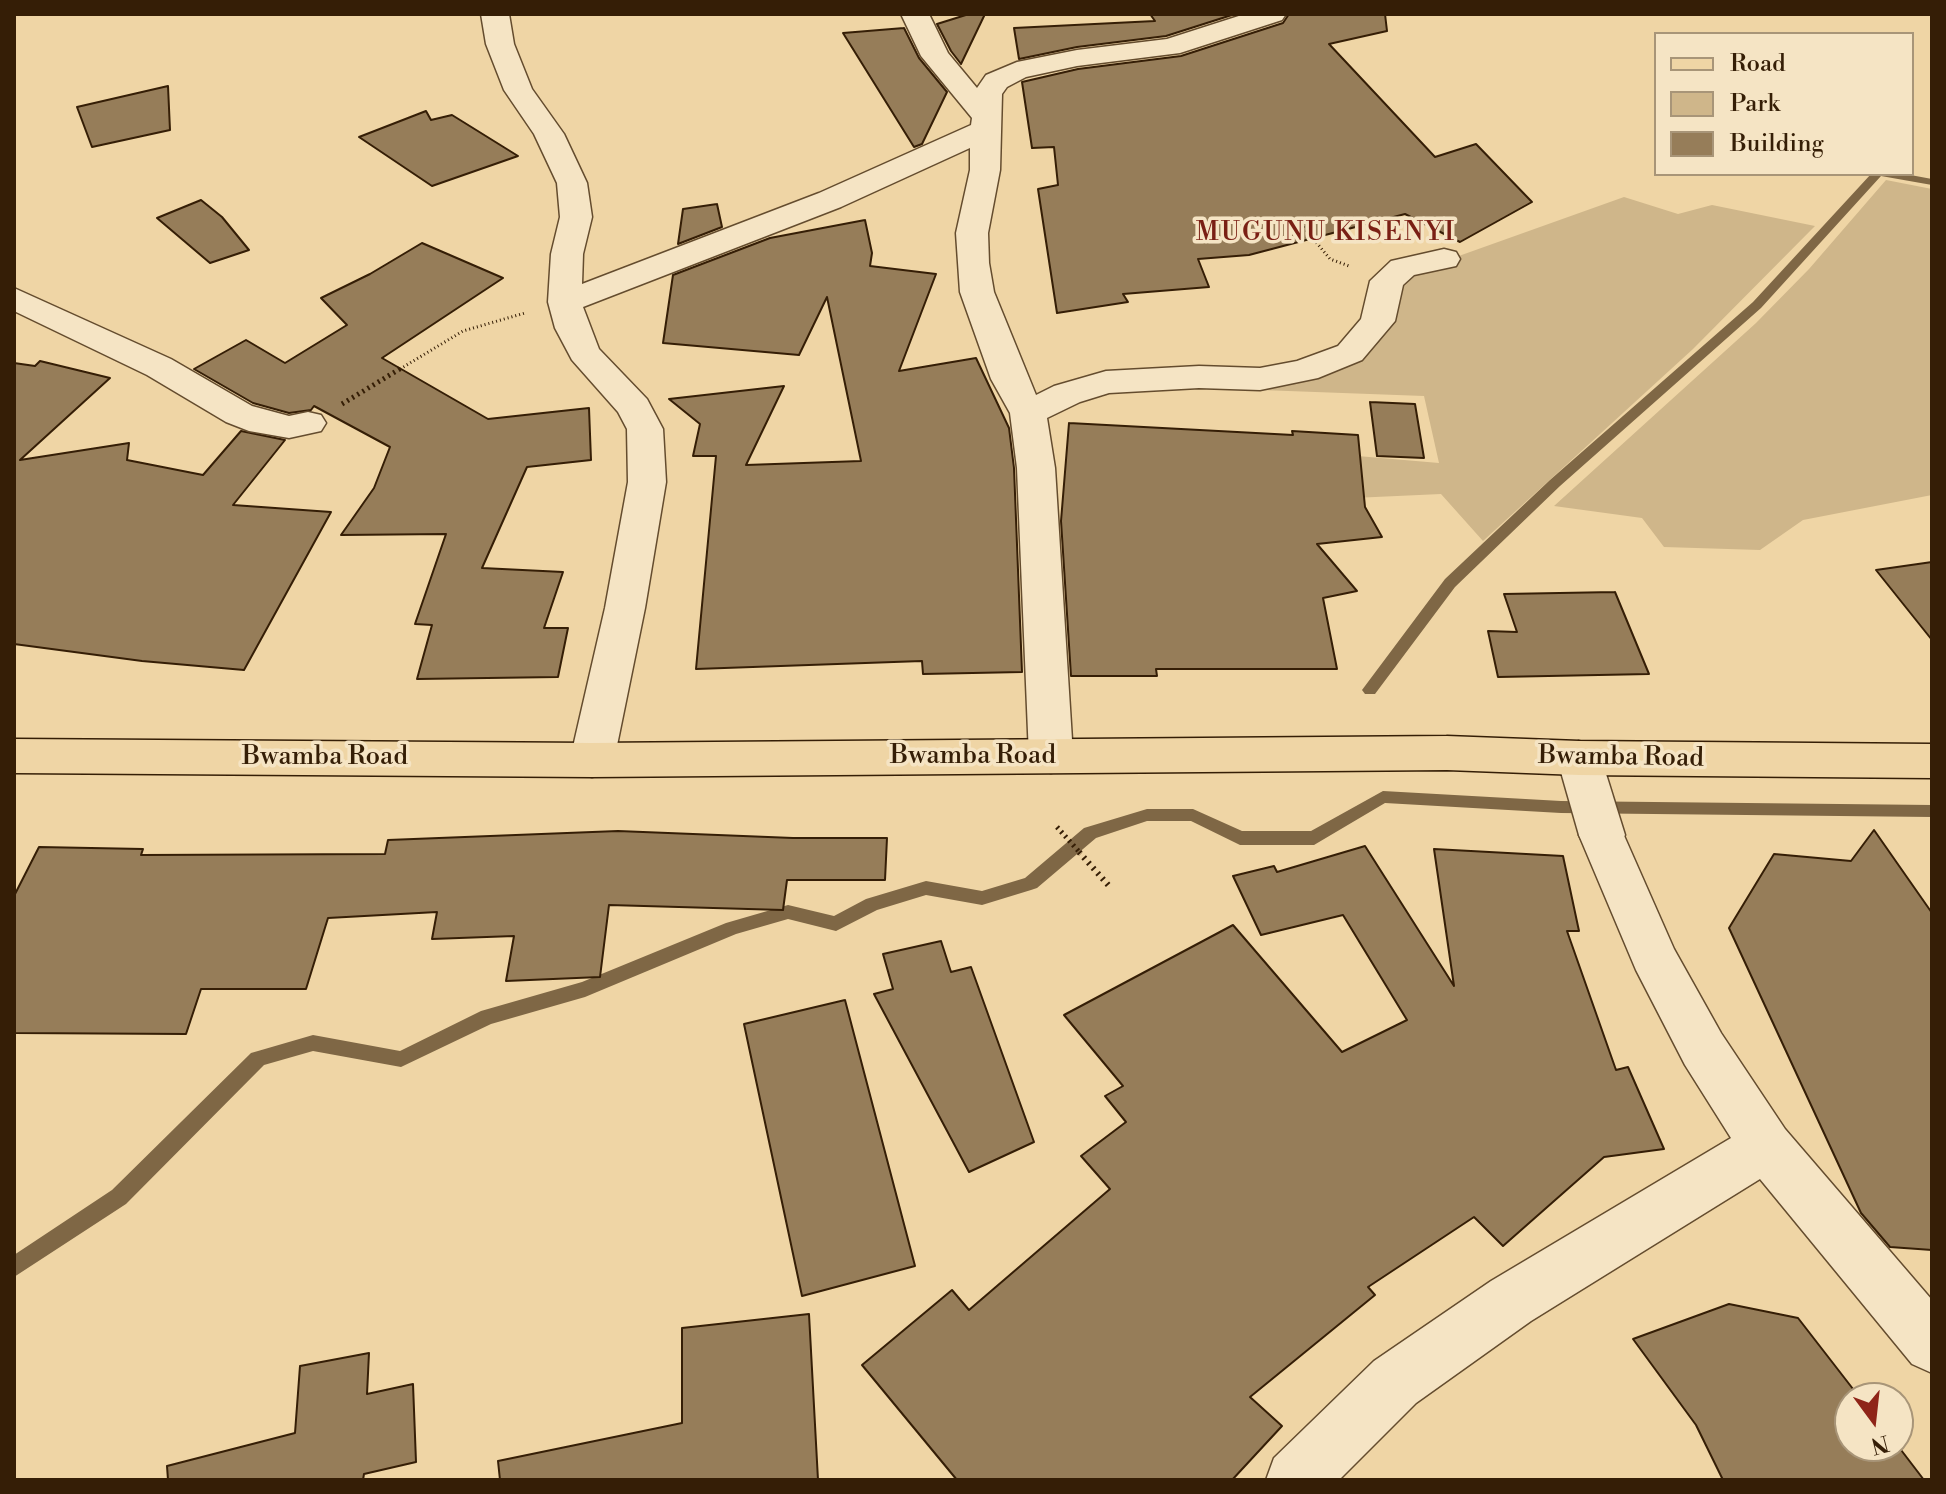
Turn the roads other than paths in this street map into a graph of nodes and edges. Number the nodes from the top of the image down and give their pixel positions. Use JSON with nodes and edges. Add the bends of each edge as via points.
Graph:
{"nodes":[{"id":1,"x":495,"y":14,"type":"edge"},
{"id":2,"x":915,"y":14,"type":"edge"},
{"id":3,"x":1272,"y":14,"type":"edge"},
{"id":4,"x":986,"y":124,"type":"junction"},
{"id":5,"x":1444,"y":259,"type":"dead end"},
{"id":6,"x":14,"y":298,"type":"edge"},
{"id":7,"x":565,"y":302,"type":"junction"},
{"id":8,"x":1028,"y":413,"type":"junction"},
{"id":9,"x":308,"y":423,"type":"road end"},
{"id":10,"x":14,"y":756,"type":"edge"},
{"id":11,"x":1051,"y":756,"type":"junction"},
{"id":12,"x":1579,"y":758,"type":"junction"},
{"id":13,"x":592,"y":760,"type":"junction"},
{"id":14,"x":1932,"y":761,"type":"edge"},
{"id":15,"x":1766,"y":1146,"type":"junction"},
{"id":16,"x":1932,"y":1344,"type":"edge"},
{"id":17,"x":1296,"y":1480,"type":"edge"}],
"edges":[{"from":1,"to":7,"type":"street","via":[[518,90],[549,134],[572,183],[576,217],[567,254]]},
{"from":2,"to":4,"type":"street","via":[[935,56]]},
{"from":3,"to":4,"type":"street","via":[[1170,47],[1017,70],[996,81],[988,94]]},
{"from":4,"to":7,"type":"street","via":[[830,200]]},
{"from":4,"to":8,"type":"street","via":[[985,170],[972,233],[977,292],[1009,379]]},
{"from":5,"to":8,"type":"street","via":[[1403,268],[1387,281],[1378,321],[1350,353],[1306,370],[1260,379],[1106,382]]},
{"from":6,"to":9,"type":"street","via":[[159,367],[239,414],[289,427]]},
{"from":7,"to":13,"type":"street","via":[[584,353],[634,407],[645,429],[647,450],[647,482],[625,608]]},
{"from":8,"to":11,"type":"street","via":[[1036,468]]},
{"from":10,"to":13,"type":"main road","name":"Bwamba Road"},
{"from":11,"to":12,"type":"main road","name":"Bwamba Road","via":[[1447,753]]},
{"from":11,"to":13,"type":"main road","name":"Bwamba Road"},
{"from":12,"to":14,"type":"main road","name":"Bwamba Road"},
{"from":12,"to":15,"type":"street","via":[[1602,835],[1653,956],[1703,1049]]},
{"from":15,"to":16,"type":"street"},
{"from":15,"to":17,"type":"street","via":[[1511,1301],[1395,1382]]}]}
